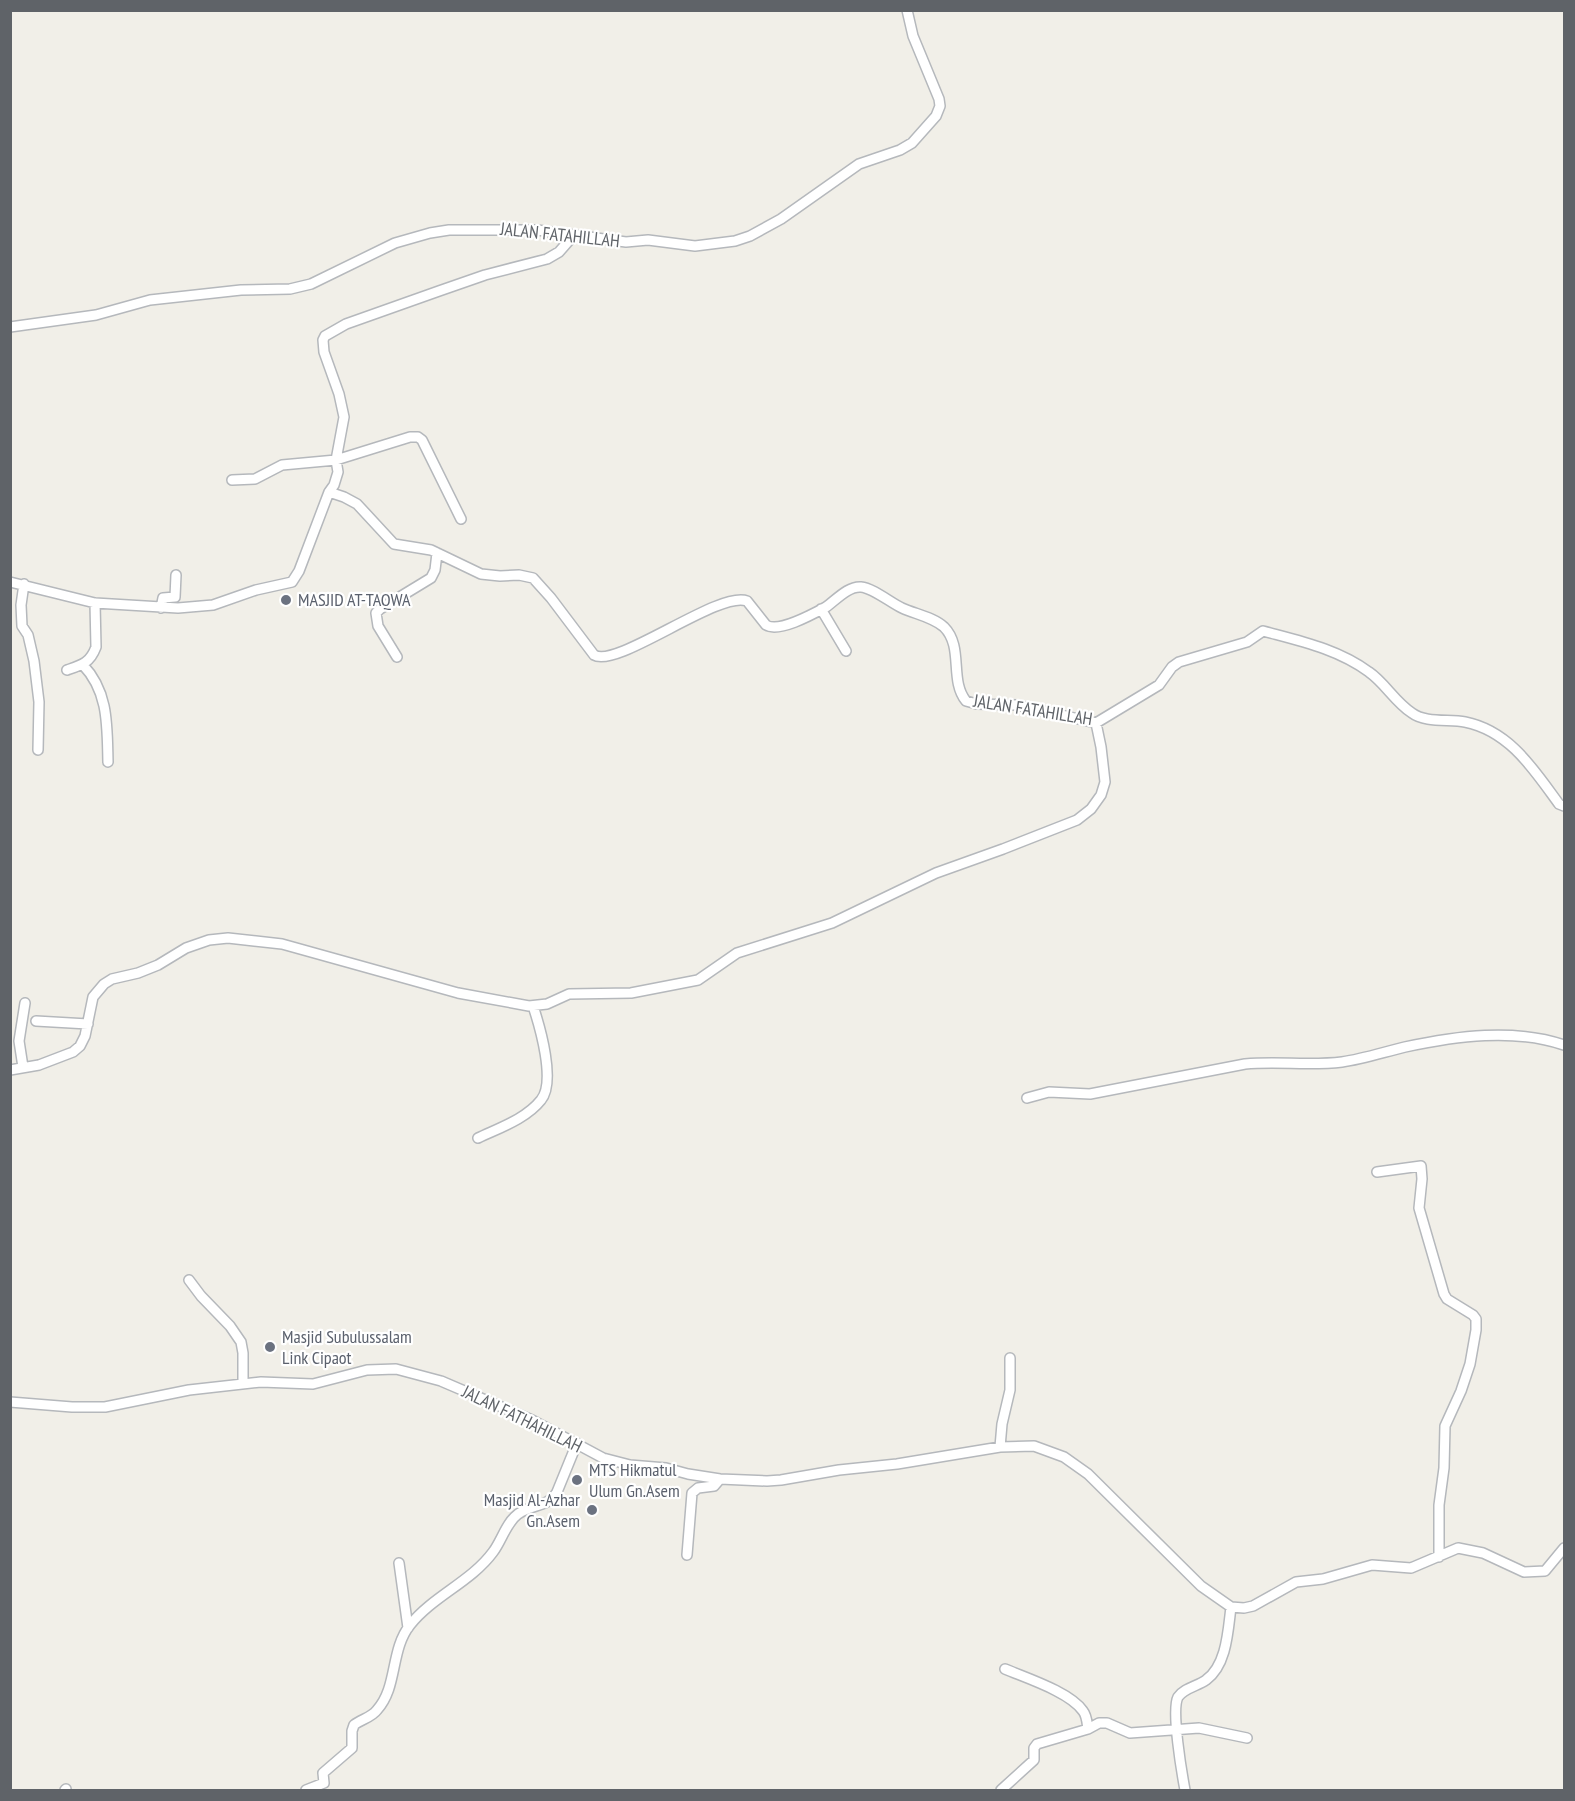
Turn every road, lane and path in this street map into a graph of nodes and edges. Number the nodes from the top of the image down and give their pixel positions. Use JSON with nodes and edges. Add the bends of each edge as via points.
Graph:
{"nodes":[{"id":1,"x":907,"y":10,"type":"edge"},
{"id":2,"x":573,"y":236,"type":"junction"},
{"id":3,"x":10,"y":327,"type":"edge"},
{"id":4,"x":336,"y":460,"type":"junction"},
{"id":5,"x":232,"y":480,"type":"dead end"},
{"id":6,"x":329,"y":492,"type":"junction"},
{"id":7,"x":461,"y":519,"type":"dead end"},
{"id":8,"x":437,"y":553,"type":"junction"},
{"id":9,"x":176,"y":574,"type":"dead end"},
{"id":10,"x":10,"y":582,"type":"edge"},
{"id":11,"x":24,"y":584,"type":"junction"},
{"id":12,"x":95,"y":603,"type":"junction"},
{"id":13,"x":161,"y":608,"type":"junction"},
{"id":14,"x":821,"y":609,"type":"junction"},
{"id":15,"x":846,"y":651,"type":"dead end"},
{"id":16,"x":398,"y":657,"type":"dead end"},
{"id":17,"x":83,"y":665,"type":"junction"},
{"id":18,"x":67,"y":670,"type":"dead end"},
{"id":19,"x":1096,"y":723,"type":"junction"},
{"id":20,"x":38,"y":750,"type":"dead end"},
{"id":21,"x":108,"y":762,"type":"dead end"},
{"id":22,"x":1564,"y":806,"type":"edge"},
{"id":23,"x":25,"y":1003,"type":"dead end"},
{"id":24,"x":532,"y":1006,"type":"junction"},
{"id":25,"x":36,"y":1021,"type":"dead end"},
{"id":26,"x":88,"y":1024,"type":"junction"},
{"id":27,"x":1564,"y":1046,"type":"edge"},
{"id":28,"x":24,"y":1067,"type":"junction"},
{"id":29,"x":10,"y":1070,"type":"edge"},
{"id":30,"x":1027,"y":1098,"type":"dead end"},
{"id":31,"x":478,"y":1138,"type":"dead end"},
{"id":32,"x":1377,"y":1172,"type":"dead end"},
{"id":33,"x":189,"y":1280,"type":"dead end"},
{"id":34,"x":1010,"y":1358,"type":"dead end"},
{"id":35,"x":243,"y":1384,"type":"junction"},
{"id":36,"x":10,"y":1402,"type":"edge"},
{"id":37,"x":577,"y":1443,"type":"junction"},
{"id":38,"x":1000,"y":1448,"type":"junction"},
{"id":39,"x":720,"y":1479,"type":"junction"},
{"id":40,"x":1564,"y":1548,"type":"edge"},
{"id":41,"x":687,"y":1556,"type":"dead end"},
{"id":42,"x":1439,"y":1557,"type":"junction"},
{"id":43,"x":399,"y":1563,"type":"dead end"},
{"id":44,"x":1231,"y":1607,"type":"junction"},
{"id":45,"x":408,"y":1628,"type":"junction"},
{"id":46,"x":1005,"y":1669,"type":"dead end"},
{"id":47,"x":1088,"y":1729,"type":"junction"},
{"id":48,"x":1177,"y":1731,"type":"junction"},
{"id":49,"x":1247,"y":1738,"type":"dead end"},
{"id":50,"x":306,"y":1791,"type":"edge"},
{"id":51,"x":1001,"y":1791,"type":"edge"},
{"id":52,"x":1185,"y":1791,"type":"edge"}],
"edges":[{"from":1,"to":2,"type":"street","name":"JALAN FATAHILLAH","via":[[940,106],[912,143],[859,164],[781,219],[735,241],[694,246]]},
{"from":2,"to":3,"type":"street","name":"JALAN FATAHILLAH","via":[[514,228],[430,233],[395,243],[311,284],[290,289],[150,300],[96,315]]},
{"from":2,"to":4,"type":"street","via":[[547,259],[485,275],[365,317],[325,336],[322,340],[326,360],[344,417]]},
{"from":4,"to":5,"type":"street","via":[[282,465],[255,479]]},
{"from":4,"to":6,"type":"street","via":[[338,472]]},
{"from":4,"to":7,"type":"street","via":[[418,437]]},
{"from":6,"to":8,"type":"street","name":"JALAN FATAHILLAH","via":[[357,504],[394,544]]},
{"from":6,"to":13,"type":"street","via":[[292,582],[213,605]]},
{"from":8,"to":14,"type":"street","name":"JALAN FATAHILLAH","via":[[481,574],[532,578],[599,658],[617,654],[740,599],[747,601],[770,627],[780,628]]},
{"from":8,"to":16,"type":"street","via":[[435,570],[428,581],[376,613],[378,626]]},
{"from":9,"to":13,"type":"street","via":[[175,597],[163,598]]},
{"from":10,"to":11,"type":"street"},
{"from":11,"to":12,"type":"street"},
{"from":11,"to":20,"type":"street","via":[[22,626],[28,635],[35,671]]},
{"from":12,"to":13,"type":"street"},
{"from":12,"to":17,"type":"street","via":[[96,647]]},
{"from":14,"to":15,"type":"street"},
{"from":14,"to":19,"type":"street","name":"JALAN FATAHILLAH","via":[[852,589],[866,588],[944,627],[952,639],[960,691],[966,701],[1017,705]]},
{"from":17,"to":18,"type":"street"},
{"from":17,"to":21,"type":"street","via":[[98,682],[104,701]]},
{"from":19,"to":22,"type":"street","name":"JALAN FATAHILLAH","via":[[1159,685],[1179,662],[1247,642],[1263,631],[1344,656],[1371,673],[1413,714],[1467,723],[1501,737]]},
{"from":19,"to":24,"type":"street","via":[[1105,782],[1091,809],[1077,820],[936,873],[832,923],[737,953],[698,980],[631,993],[569,994]]},
{"from":23,"to":28,"type":"street","via":[[19,1041]]},
{"from":24,"to":26,"type":"street","via":[[458,993],[282,944],[221,938],[194,944],[158,965],[104,984],[93,997]]},
{"from":24,"to":31,"type":"street","via":[[544,1050],[545,1095],[518,1119]]},
{"from":25,"to":26,"type":"street"},
{"from":26,"to":28,"type":"street","via":[[80,1046],[73,1052]]},
{"from":27,"to":30,"type":"street","via":[[1533,1037],[1479,1036],[1406,1047],[1345,1062],[1245,1064],[1090,1094],[1049,1092]]},
{"from":28,"to":29,"type":"street"},
{"from":32,"to":42,"type":"street","via":[[1421,1167],[1419,1208],[1444,1294],[1476,1319],[1470,1364],[1445,1426]]},
{"from":33,"to":35,"type":"street","via":[[241,1342]]},
{"from":34,"to":38,"type":"street","via":[[1010,1390]]},
{"from":35,"to":36,"type":"street","name":"JALAN FATHAHILLAH","via":[[105,1407]]},
{"from":35,"to":37,"type":"street","name":"JALAN FATHAHILLAH","via":[[313,1384],[368,1370],[396,1369],[453,1386]]},
{"from":37,"to":39,"type":"street","name":"JALAN FATHAHILLAH","via":[[603,1458],[630,1465]]},
{"from":37,"to":45,"type":"street","via":[[553,1499],[519,1514],[476,1572]]},
{"from":38,"to":39,"type":"street","name":"JALAN FATHAHILLAH","via":[[781,1480]]},
{"from":38,"to":44,"type":"street","name":"JALAN FATHAHILLAH","via":[[1035,1446],[1064,1456],[1088,1474],[1201,1586]]},
{"from":39,"to":41,"type":"street","via":[[714,1486],[692,1493]]},
{"from":40,"to":42,"type":"street","via":[[1545,1571],[1535,1572],[1524,1572],[1469,1549],[1458,1548]]},
{"from":42,"to":44,"type":"street","via":[[1411,1568],[1372,1565],[1296,1582],[1253,1606]]},
{"from":43,"to":45,"type":"street"},
{"from":44,"to":48,"type":"street","via":[[1218,1668],[1178,1697]]},
{"from":45,"to":50,"type":"street","via":[[380,1707],[354,1725],[352,1748],[323,1773],[324,1783]]},
{"from":46,"to":47,"type":"street","via":[[1070,1700],[1083,1710]]},
{"from":47,"to":48,"type":"street","via":[[1107,1723],[1130,1734]]},
{"from":47,"to":51,"type":"street","via":[[1037,1744],[1034,1760]]},
{"from":48,"to":49,"type":"street","via":[[1199,1728]]},
{"from":48,"to":52,"type":"street"}]}
